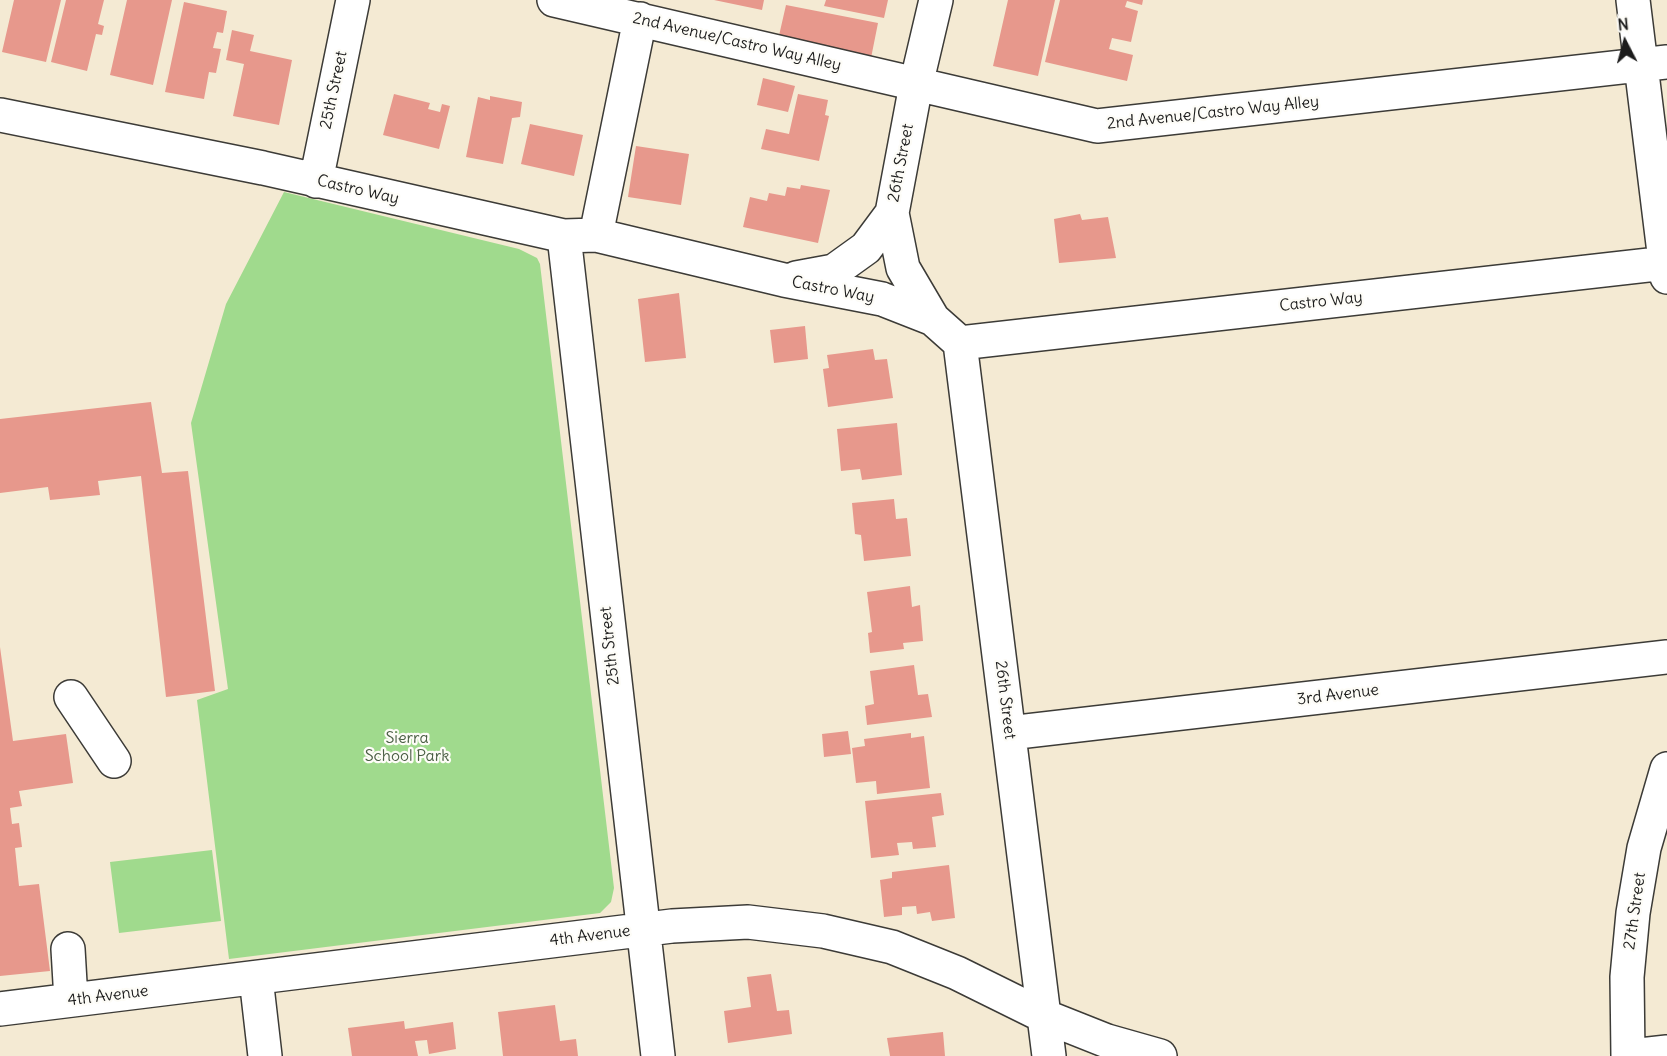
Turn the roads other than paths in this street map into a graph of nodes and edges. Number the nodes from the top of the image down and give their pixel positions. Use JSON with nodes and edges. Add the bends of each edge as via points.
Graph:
{"nodes":[{"id":1,"x":353,"y":0,"type":"edge"},
{"id":2,"x":555,"y":0,"type":"edge"},
{"id":3,"x":936,"y":0,"type":"edge"},
{"id":4,"x":1633,"y":0,"type":"edge"},
{"id":5,"x":640,"y":19,"type":"junction"},
{"id":6,"x":1654,"y":63,"type":"edge"},
{"id":7,"x":916,"y":85,"type":"junction"},
{"id":8,"x":0,"y":115,"type":"edge"},
{"id":9,"x":316,"y":181,"type":"junction"},
{"id":10,"x":892,"y":213,"type":"junction"},
{"id":11,"x":580,"y":236,"type":"junction"},
{"id":12,"x":1666,"y":268,"type":"edge"},
{"id":13,"x":784,"y":280,"type":"junction"},
{"id":14,"x":933,"y":319,"type":"junction"},
{"id":15,"x":960,"y":343,"type":"junction"},
{"id":16,"x":1667,"y":657,"type":"edge"},
{"id":17,"x":71,"y":697,"type":"dead end"},
{"id":18,"x":1009,"y":733,"type":"junction"},
{"id":19,"x":114,"y":761,"type":"dead end"},
{"id":20,"x":1667,"y":769,"type":"edge"},
{"id":21,"x":642,"y":930,"type":"junction"},
{"id":22,"x":68,"y":949,"type":"dead end"},
{"id":23,"x":256,"y":978,"type":"junction"},
{"id":24,"x":70,"y":1000,"type":"junction"},
{"id":25,"x":0,"y":1009,"type":"edge"},
{"id":26,"x":1044,"y":1016,"type":"junction"},
{"id":27,"x":1667,"y":1052,"type":"edge"},
{"id":28,"x":265,"y":1056,"type":"edge"},
{"id":29,"x":658,"y":1056,"type":"edge"},
{"id":30,"x":1049,"y":1056,"type":"edge"},
{"id":31,"x":1160,"y":1056,"type":"edge"},
{"id":32,"x":1630,"y":1056,"type":"edge"}],
"edges":[{"from":1,"to":9,"type":"street","name":"25th Street"},
{"from":2,"to":5,"type":"street","name":"2nd Avenue/Castro Way Alley"},
{"from":3,"to":7,"type":"street","name":"26th Street"},
{"from":4,"to":6,"type":"street"},
{"from":5,"to":7,"type":"street","name":"2nd Avenue/Castro Way Alley"},
{"from":5,"to":11,"type":"street","name":"25th Street"},
{"from":6,"to":7,"type":"street","name":"2nd Avenue/Castro Way Alley","via":[[1097,126]]},
{"from":6,"to":12,"type":"street"},
{"from":7,"to":10,"type":"street","name":"26th Street"},
{"from":8,"to":9,"type":"street","name":"Castro Way"},
{"from":9,"to":11,"type":"street","name":"Castro Way"},
{"from":10,"to":13,"type":"street","via":[[866,248],[834,271]]},
{"from":10,"to":14,"type":"street","name":"26th Street","via":[[903,268]]},
{"from":11,"to":13,"type":"street","name":"Castro Way"},
{"from":11,"to":21,"type":"street","name":"25th Street"},
{"from":12,"to":15,"type":"street","name":"Castro Way"},
{"from":13,"to":14,"type":"street","name":"Castro Way","via":[[882,300]]},
{"from":14,"to":15,"type":"street","name":"Castro Way"},
{"from":15,"to":18,"type":"street","name":"26th Street"},
{"from":16,"to":18,"type":"street","name":"3rd Avenue"},
{"from":17,"to":19,"type":"street"},
{"from":18,"to":26,"type":"street","name":"26th Street"},
{"from":20,"to":32,"type":"street","name":"27th Street","via":[[1644,848],[1633,913],[1627,977]]},
{"from":21,"to":23,"type":"street","name":"4th Avenue"},
{"from":21,"to":26,"type":"street","name":"4th Avenue","via":[[748,922],[824,931],[892,947],[957,973]]},
{"from":21,"to":29,"type":"street","name":"25th Street"},
{"from":22,"to":24,"type":"street"},
{"from":23,"to":24,"type":"street","name":"4th Avenue"},
{"from":23,"to":28,"type":"street"},
{"from":24,"to":25,"type":"street","name":"4th Avenue"},
{"from":26,"to":30,"type":"street","name":"26th Street"},
{"from":26,"to":31,"type":"street","name":"4th Avenue","via":[[1107,1041]]},
{"from":27,"to":32,"type":"street"}]}
